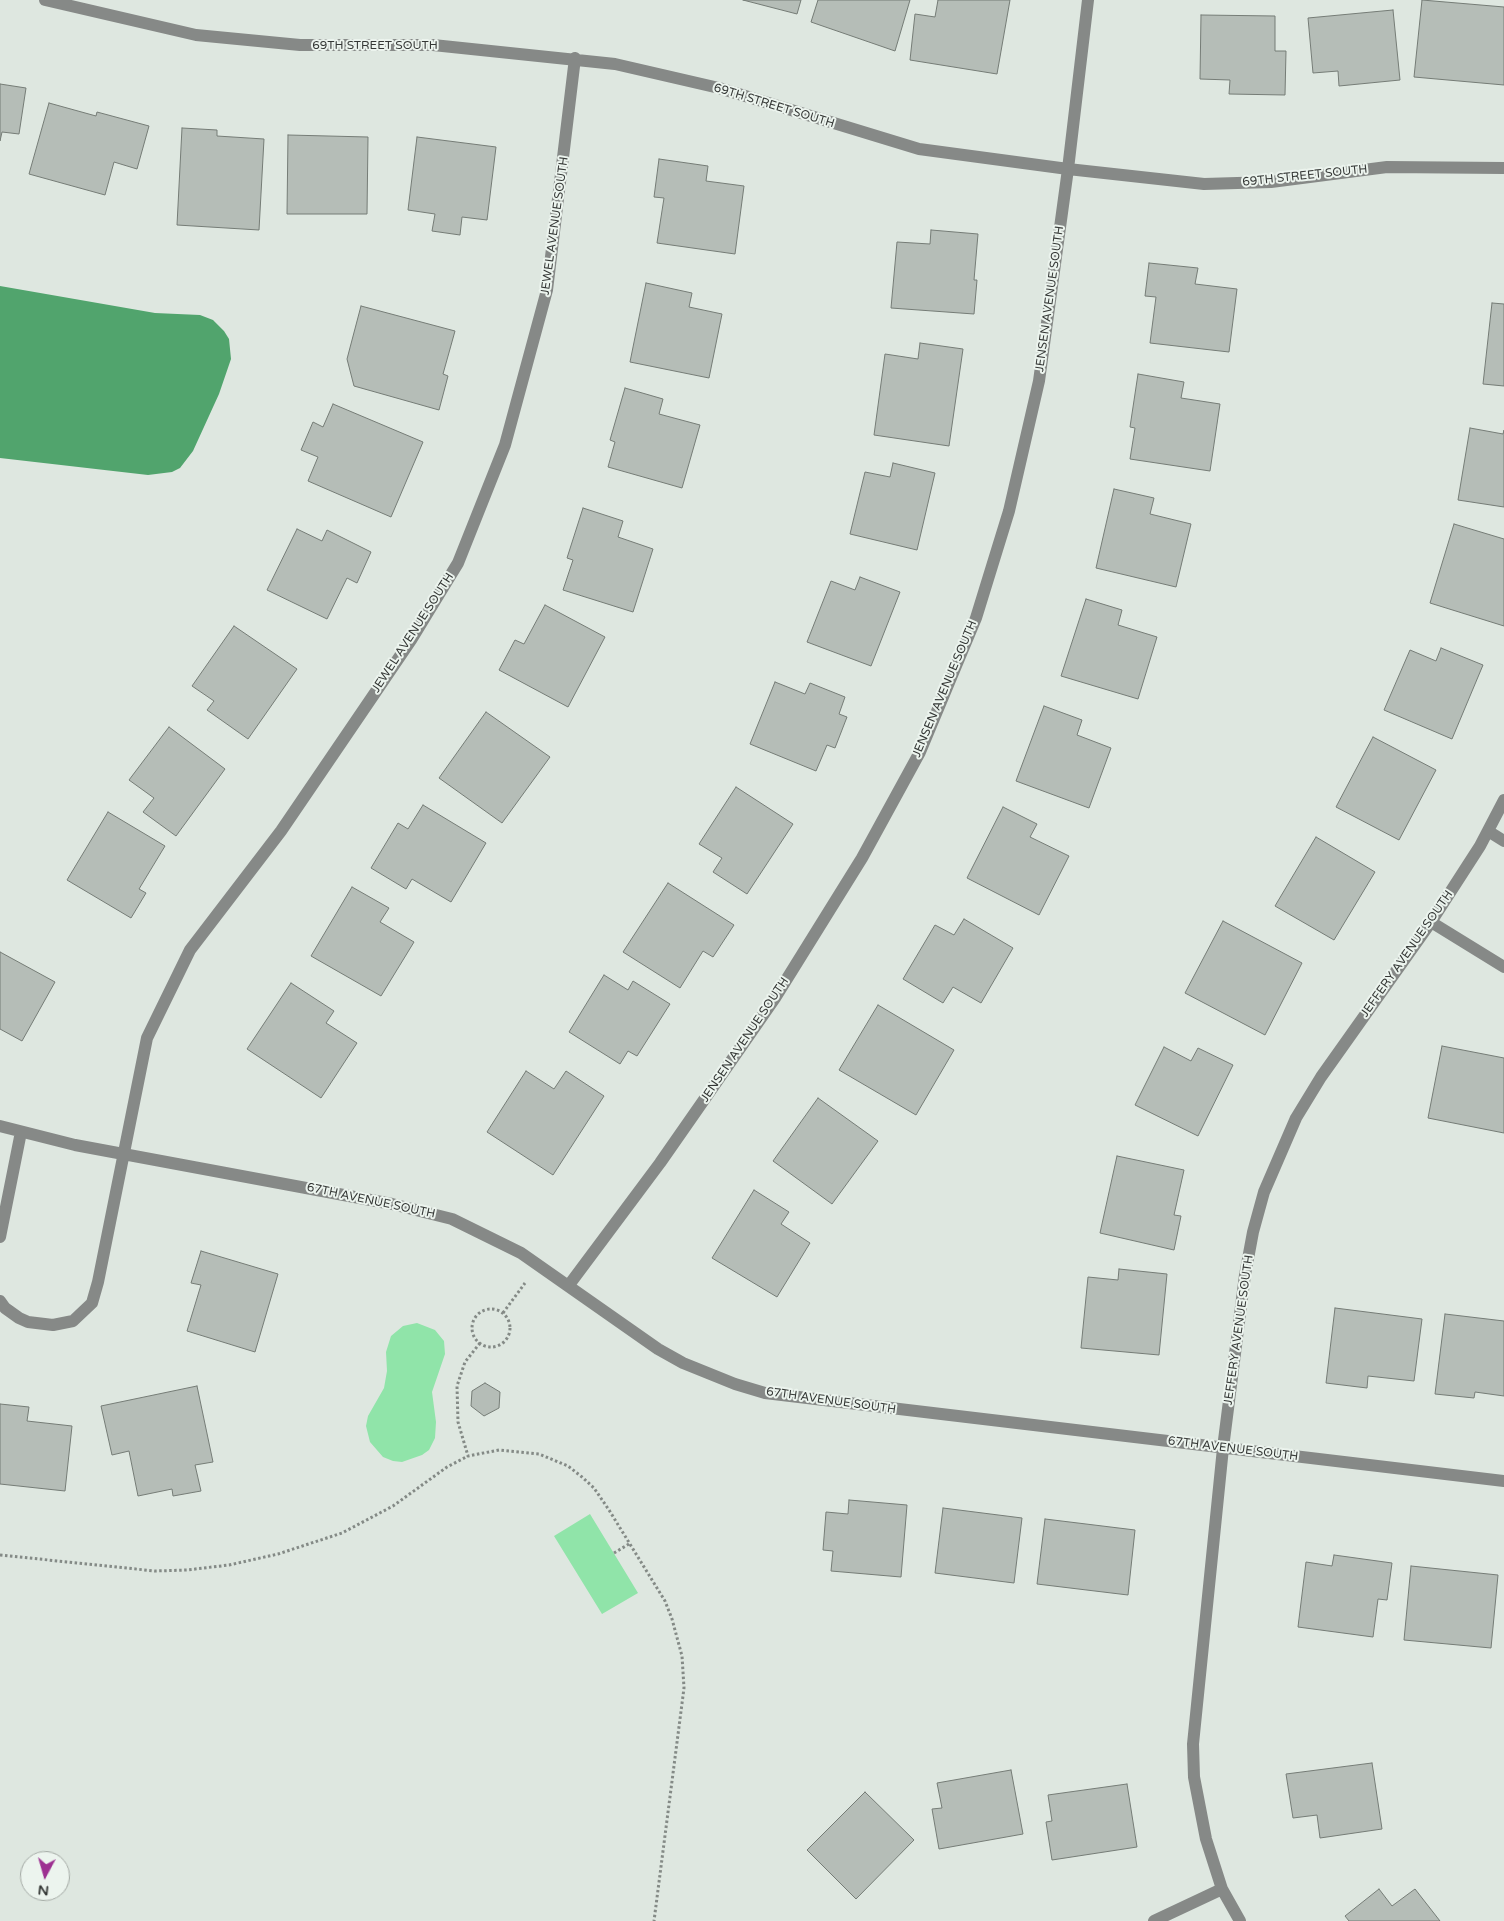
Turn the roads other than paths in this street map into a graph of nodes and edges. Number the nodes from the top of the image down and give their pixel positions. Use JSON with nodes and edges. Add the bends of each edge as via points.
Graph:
{"nodes":[{"id":1,"x":45,"y":0,"type":"edge"},
{"id":2,"x":1088,"y":0,"type":"edge"},
{"id":3,"x":575,"y":58,"type":"junction"},
{"id":4,"x":1504,"y":168,"type":"edge"},
{"id":5,"x":1068,"y":169,"type":"junction"},
{"id":6,"x":1504,"y":800,"type":"edge"},
{"id":7,"x":1488,"y":831,"type":"junction"},
{"id":8,"x":1504,"y":841,"type":"edge"},
{"id":9,"x":1431,"y":922,"type":"junction"},
{"id":10,"x":1504,"y":967,"type":"edge"},
{"id":11,"x":0,"y":1126,"type":"edge"},
{"id":12,"x":21,"y":1132,"type":"junction"},
{"id":13,"x":123,"y":1153,"type":"junction"},
{"id":14,"x":0,"y":1237,"type":"edge"},
{"id":15,"x":569,"y":1285,"type":"junction"},
{"id":16,"x":0,"y":1301,"type":"edge"},
{"id":17,"x":1224,"y":1448,"type":"junction"},
{"id":18,"x":1504,"y":1481,"type":"edge"},
{"id":19,"x":1222,"y":1889,"type":"junction"},
{"id":20,"x":1154,"y":1921,"type":"edge"},
{"id":21,"x":1240,"y":1921,"type":"edge"}],
"edges":[{"from":1,"to":3,"type":"street","name":"69TH STREET SOUTH","via":[[196,35],[300,45],[433,45]]},
{"from":2,"to":5,"type":"street","name":"JENSEN AVENUE SOUTH"},
{"from":3,"to":5,"type":"street","name":"69TH STREET SOUTH","via":[[719,88],[919,149]]},
{"from":3,"to":13,"type":"street","name":"JEWEL AVENUE SOUTH","via":[[547,290],[504,445],[458,563],[411,640],[281,831],[190,950],[147,1038]]},
{"from":4,"to":5,"type":"street","name":"69TH STREET SOUTH","via":[[1387,167],[1271,182],[1204,184]]},
{"from":5,"to":15,"type":"street","name":"JENSEN AVENUE SOUTH","via":[[1039,381],[1009,511],[976,618],[920,752],[862,858],[775,998],[660,1163]]},
{"from":6,"to":7,"type":"street","name":"JEFFERY AVENUE SOUTH"},
{"from":7,"to":8,"type":"street"},
{"from":7,"to":9,"type":"street","name":"JEFFERY AVENUE SOUTH"},
{"from":9,"to":10,"type":"street"},
{"from":9,"to":17,"type":"street","name":"JEFFERY AVENUE SOUTH","via":[[1321,1077],[1296,1118],[1276,1162],[1252,1232]]},
{"from":11,"to":12,"type":"street","name":"67TH AVENUE SOUTH"},
{"from":12,"to":13,"type":"street","name":"67TH AVENUE SOUTH"},
{"from":12,"to":14,"type":"street"},
{"from":13,"to":15,"type":"street","name":"67TH AVENUE SOUTH","via":[[444,1216],[499,1240]]},
{"from":13,"to":16,"type":"street","name":"JEWEL AVENUE SOUTH","via":[[96,1292],[86,1310],[73,1321],[41,1325],[12,1314]]},
{"from":15,"to":17,"type":"street","name":"67TH AVENUE SOUTH","via":[[658,1350],[683,1363],[766,1393]]},
{"from":17,"to":18,"type":"street","name":"67TH AVENUE SOUTH"},
{"from":17,"to":19,"type":"street","name":"JEFFERY AVENUE SOUTH","via":[[1193,1744],[1199,1811]]},
{"from":19,"to":20,"type":"street"},
{"from":19,"to":21,"type":"street","name":"JEFFERY AVENUE SOUTH"}]}
